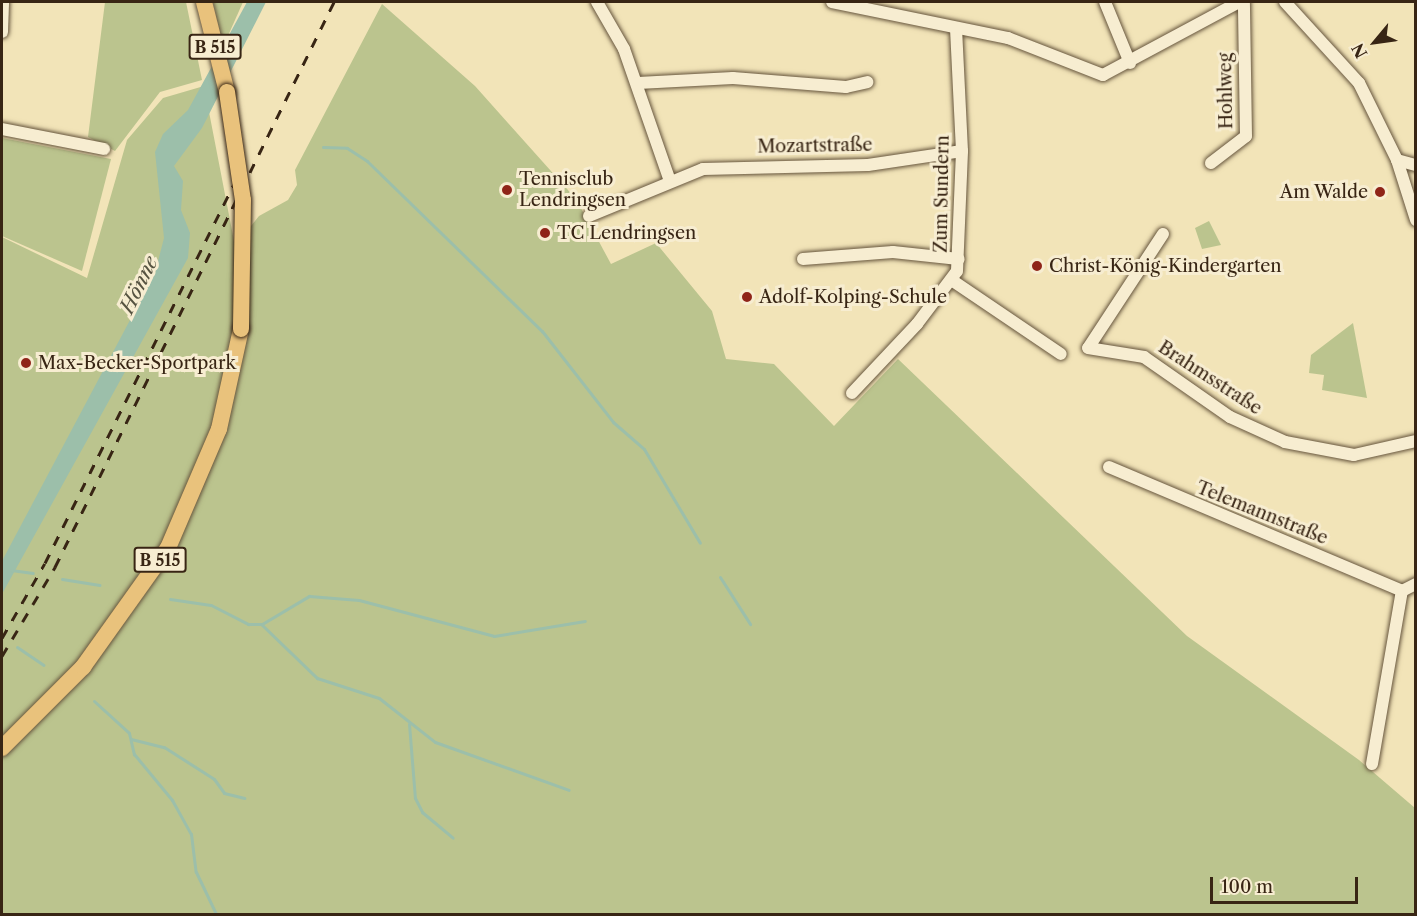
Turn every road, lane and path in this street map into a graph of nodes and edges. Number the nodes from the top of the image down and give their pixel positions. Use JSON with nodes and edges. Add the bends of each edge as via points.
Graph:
{"nodes":[{"id":1,"x":3,"y":2,"type":"edge"},
{"id":2,"x":204,"y":2,"type":"edge"},
{"id":3,"x":597,"y":2,"type":"edge"},
{"id":4,"x":832,"y":2,"type":"edge"},
{"id":5,"x":1105,"y":2,"type":"edge"},
{"id":6,"x":1242,"y":2,"type":"edge"},
{"id":7,"x":1285,"y":2,"type":"edge"},
{"id":8,"x":956,"y":29,"type":"junction"},
{"id":9,"x":2,"y":32,"type":"edge"},
{"id":10,"x":1130,"y":63,"type":"junction"},
{"id":11,"x":867,"y":82,"type":"dead end"},
{"id":12,"x":638,"y":83,"type":"junction"},
{"id":13,"x":2,"y":129,"type":"edge"},
{"id":14,"x":104,"y":149,"type":"dead end"},
{"id":15,"x":962,"y":151,"type":"junction"},
{"id":16,"x":1397,"y":160,"type":"junction"},
{"id":17,"x":1211,"y":163,"type":"dead end"},
{"id":18,"x":1416,"y":165,"type":"edge"},
{"id":19,"x":670,"y":181,"type":"junction"},
{"id":20,"x":589,"y":216,"type":"dead end"},
{"id":21,"x":1416,"y":220,"type":"edge"},
{"id":22,"x":1163,"y":234,"type":"dead end"},
{"id":23,"x":803,"y":259,"type":"dead end"},
{"id":24,"x":959,"y":259,"type":"junction"},
{"id":25,"x":953,"y":280,"type":"junction"},
{"id":26,"x":1061,"y":354,"type":"dead end"},
{"id":27,"x":852,"y":393,"type":"dead end"},
{"id":28,"x":1416,"y":441,"type":"edge"},
{"id":29,"x":1109,"y":467,"type":"dead end"},
{"id":30,"x":1416,"y":584,"type":"edge"},
{"id":31,"x":1402,"y":591,"type":"junction"},
{"id":32,"x":2,"y":748,"type":"edge"},
{"id":33,"x":1372,"y":764,"type":"dead end"}],
"edges":[{"from":1,"to":9,"type":"street"},
{"from":2,"to":32,"type":"main road","number":"B 515","bridge":true,"via":[[229,103],[243,200],[241,329],[219,429],[168,548],[83,667]]},
{"from":3,"to":12,"type":"street"},
{"from":4,"to":8,"type":"street"},
{"from":5,"to":10,"type":"street"},
{"from":6,"to":10,"type":"street"},
{"from":6,"to":17,"type":"street","name":"Hohlweg","via":[[1246,136]]},
{"from":7,"to":16,"type":"street","via":[[1359,83]]},
{"from":8,"to":10,"type":"street","via":[[1032,46],[1090,73],[1103,75]]},
{"from":8,"to":15,"type":"street","name":"Zum Sundern"},
{"from":11,"to":12,"type":"street","via":[[846,87],[733,78]]},
{"from":12,"to":19,"type":"street"},
{"from":13,"to":14,"type":"street"},
{"from":15,"to":19,"type":"street","name":"Mozartstraße","via":[[868,165],[746,164],[703,169]]},
{"from":15,"to":24,"type":"street","name":"Zum Sundern"},
{"from":16,"to":18,"type":"street"},
{"from":16,"to":21,"type":"street"},
{"from":19,"to":20,"type":"street","name":"Mozartstraße"},
{"from":22,"to":28,"type":"street","name":"Brahmsstraße","via":[[1088,348],[1144,357],[1230,417],[1285,442],[1354,455]]},
{"from":23,"to":24,"type":"street","via":[[893,252]]},
{"from":24,"to":25,"type":"street","name":"Zum Sundern"},
{"from":25,"to":26,"type":"street"},
{"from":25,"to":27,"type":"street","name":"Zum Sundern"},
{"from":29,"to":31,"type":"street","name":"Telemannstraße"},
{"from":30,"to":31,"type":"street"},
{"from":31,"to":33,"type":"street"}]}
